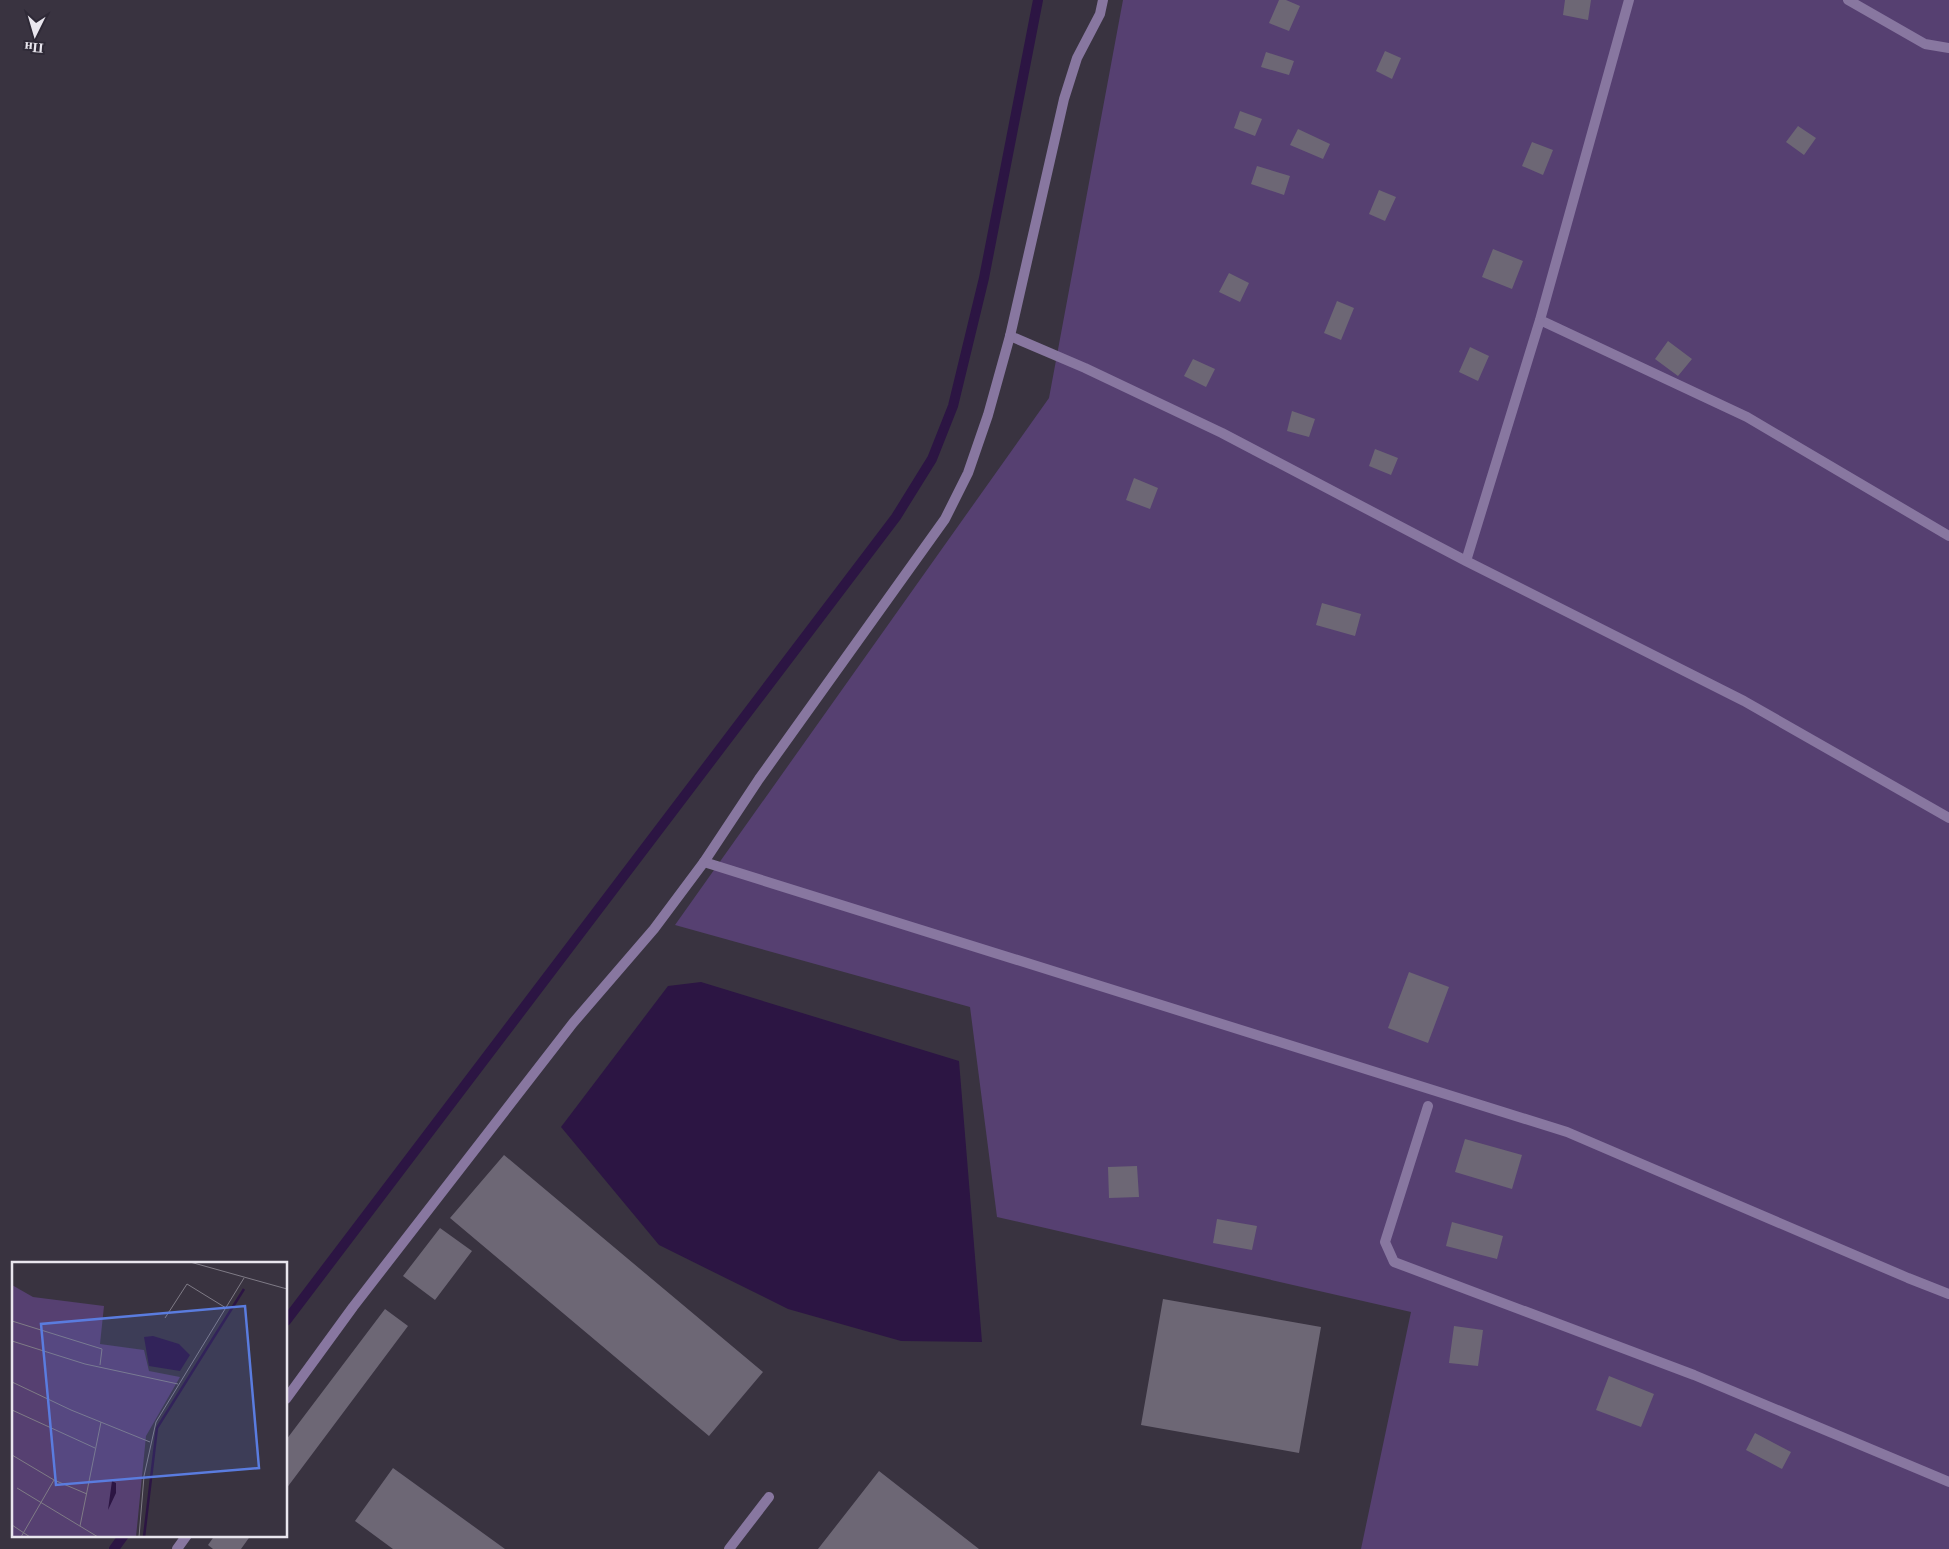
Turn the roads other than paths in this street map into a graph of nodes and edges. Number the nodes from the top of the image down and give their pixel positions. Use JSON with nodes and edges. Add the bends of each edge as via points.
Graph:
{"nodes":[{"id":1,"x":1103,"y":0,"type":"edge"},
{"id":2,"x":1629,"y":0,"type":"edge"},
{"id":3,"x":1848,"y":0,"type":"edge"},
{"id":4,"x":1949,"y":48,"type":"edge"},
{"id":5,"x":1540,"y":320,"type":"junction"},
{"id":6,"x":1010,"y":336,"type":"junction"},
{"id":7,"x":1949,"y":536,"type":"edge"},
{"id":8,"x":1466,"y":561,"type":"junction"},
{"id":9,"x":1949,"y":818,"type":"edge"},
{"id":10,"x":704,"y":862,"type":"junction"},
{"id":11,"x":1428,"y":1106,"type":"dead end"},
{"id":12,"x":1949,"y":1294,"type":"edge"},
{"id":13,"x":288,"y":1396,"type":"edge"},
{"id":14,"x":1949,"y":1482,"type":"edge"},
{"id":15,"x":769,"y":1497,"type":"dead end"},
{"id":16,"x":186,"y":1536,"type":"edge"},
{"id":17,"x":177,"y":1549,"type":"edge"},
{"id":18,"x":730,"y":1549,"type":"edge"}],
"edges":[{"from":1,"to":6,"type":"street","via":[[1100,14],[1077,58],[1064,98]]},
{"from":2,"to":5,"type":"street"},
{"from":3,"to":4,"type":"street","via":[[1925,44]]},
{"from":5,"to":7,"type":"street","via":[[1747,417]]},
{"from":5,"to":8,"type":"street"},
{"from":6,"to":8,"type":"street","via":[[1222,433]]},
{"from":6,"to":10,"type":"street","via":[[968,473],[945,519],[764,771]]},
{"from":8,"to":9,"type":"street","via":[[1744,701]]},
{"from":10,"to":12,"type":"street","via":[[1567,1132]]},
{"from":10,"to":13,"type":"street","via":[[654,929],[567,1030]]},
{"from":11,"to":14,"type":"street","via":[[1385,1242],[1394,1262],[1694,1375]]},
{"from":15,"to":18,"type":"street"},
{"from":16,"to":17,"type":"street"}]}
